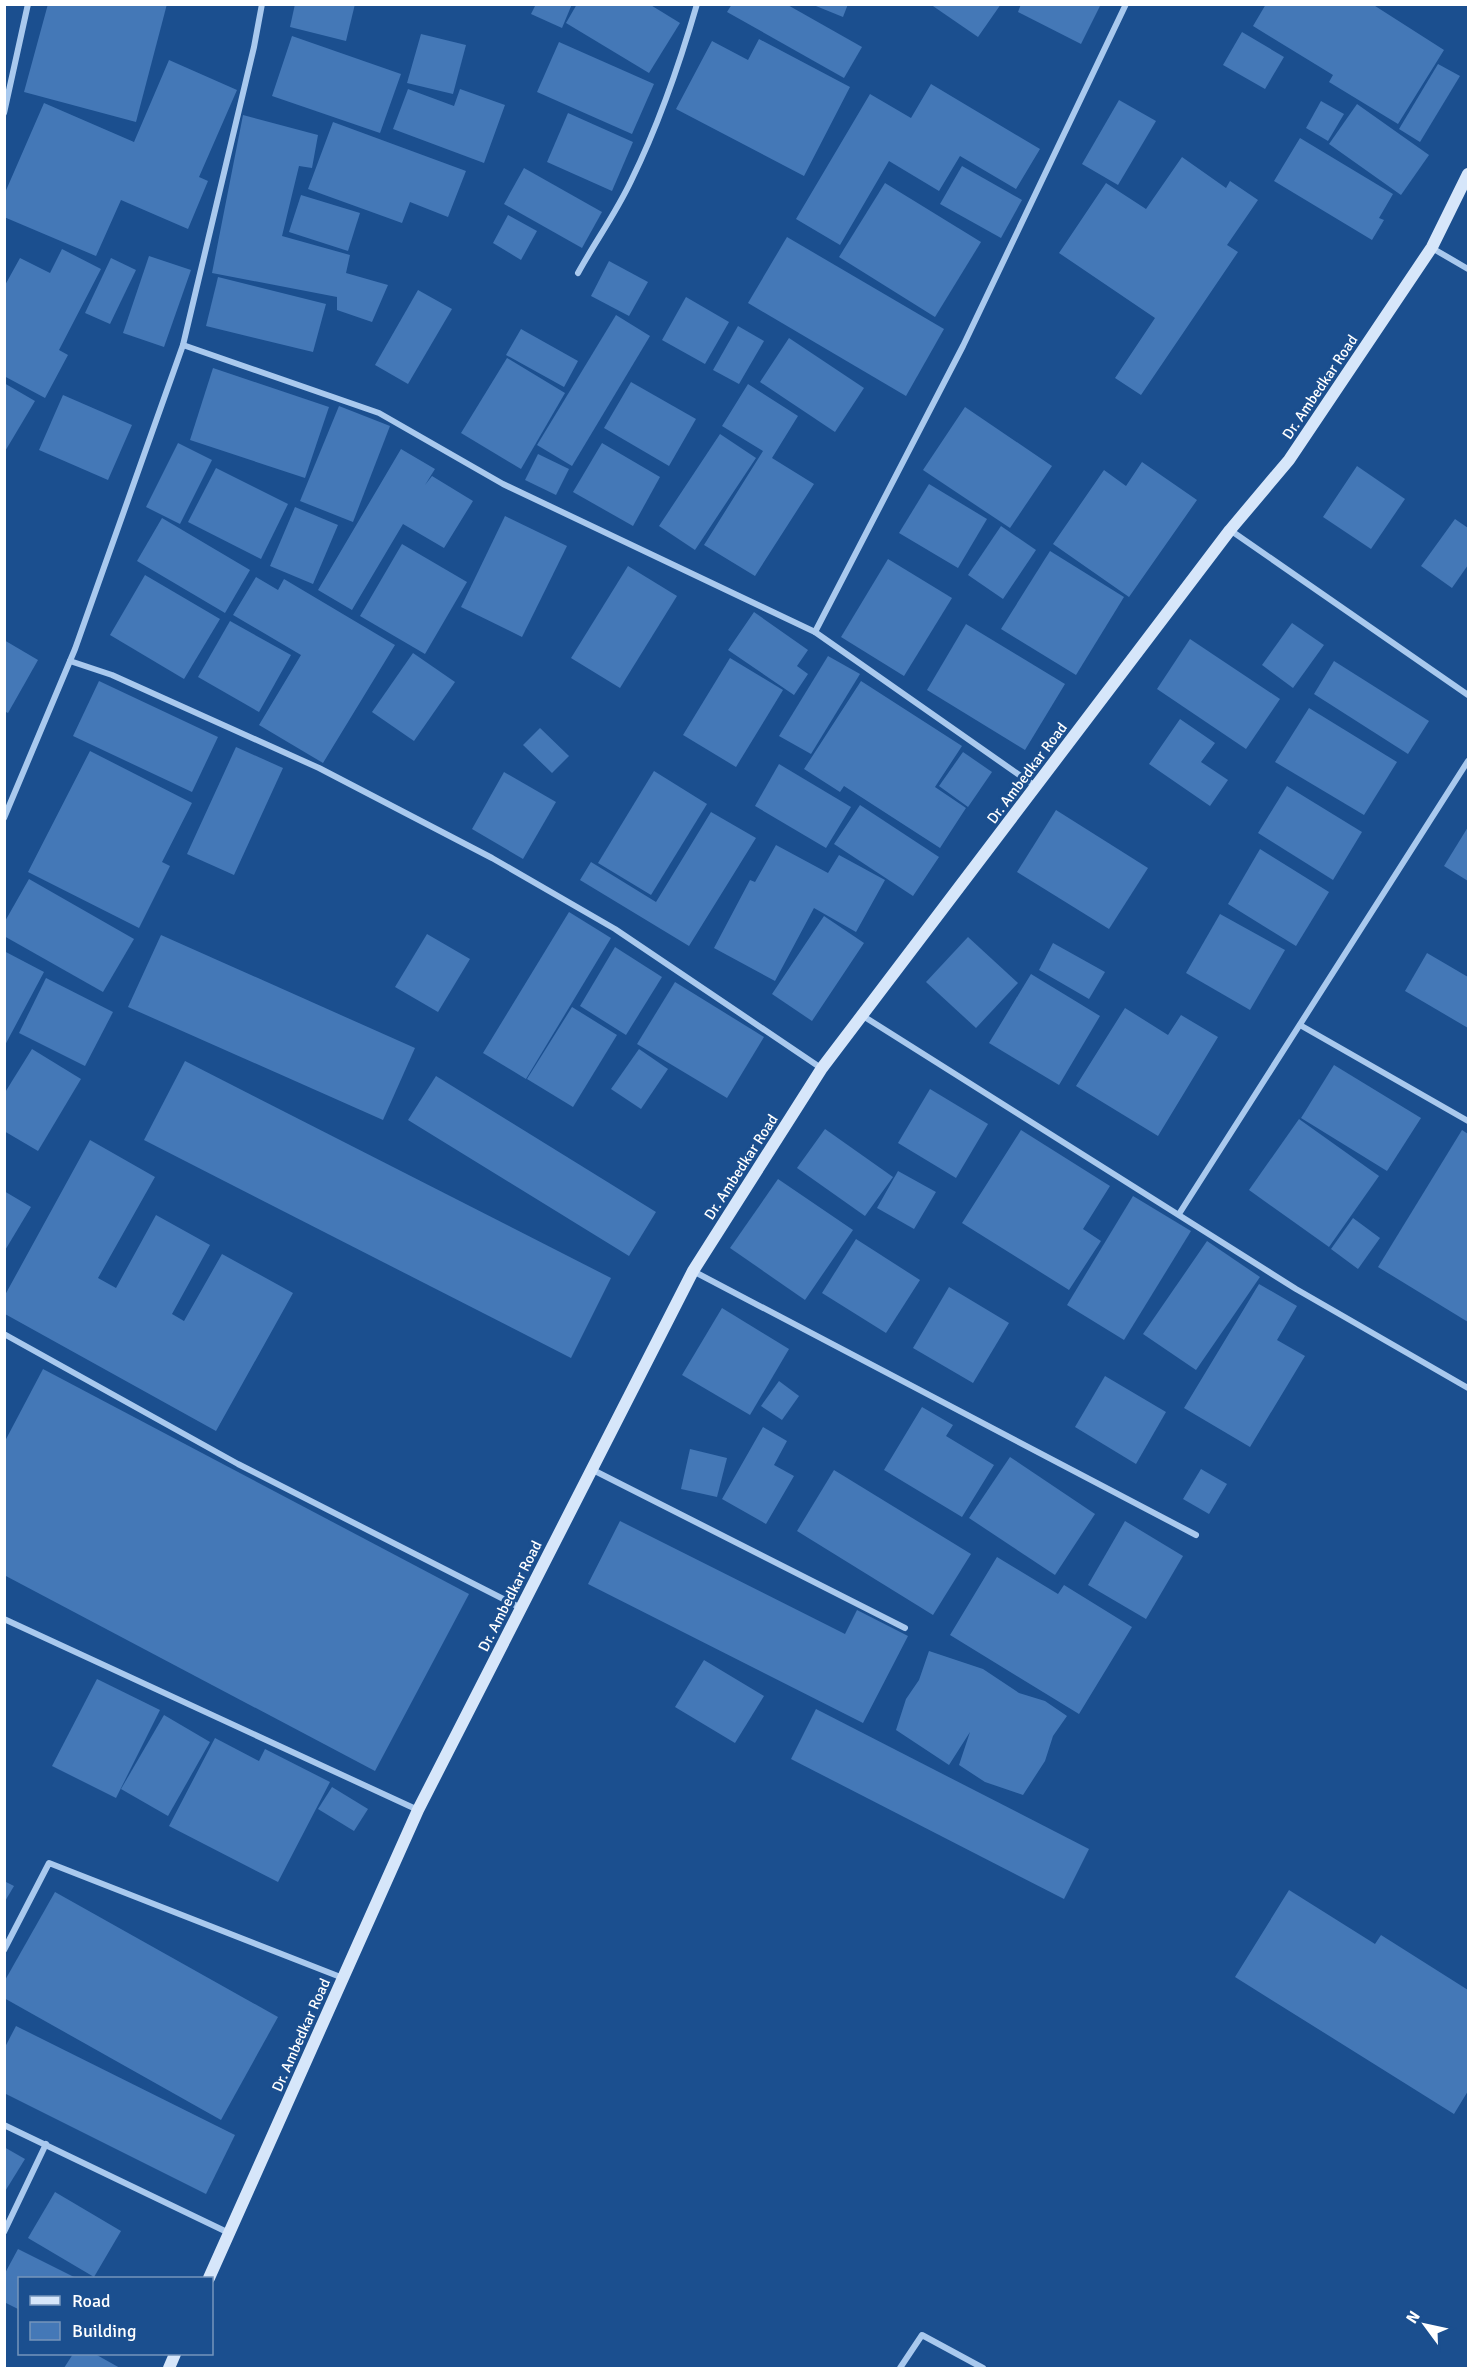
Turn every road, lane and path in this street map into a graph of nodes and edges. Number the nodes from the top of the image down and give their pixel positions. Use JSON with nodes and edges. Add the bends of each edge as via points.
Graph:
{"nodes":[{"id":1,"x":28,"y":4,"type":"edge"},
{"id":2,"x":261,"y":4,"type":"edge"},
{"id":3,"x":697,"y":4,"type":"edge"},
{"id":4,"x":1126,"y":4,"type":"edge"},
{"id":5,"x":4,"y":113,"type":"edge"},
{"id":6,"x":1468,"y":174,"type":"edge"},
{"id":7,"x":1432,"y":247,"type":"junction"},
{"id":8,"x":1468,"y":269,"type":"edge"},
{"id":9,"x":578,"y":273,"type":"dead end"},
{"id":10,"x":183,"y":345,"type":"junction"},
{"id":11,"x":1230,"y":530,"type":"junction"},
{"id":12,"x":815,"y":632,"type":"junction"},
{"id":13,"x":70,"y":661,"type":"junction"},
{"id":14,"x":1468,"y":695,"type":"edge"},
{"id":15,"x":1468,"y":761,"type":"edge"},
{"id":16,"x":1036,"y":786,"type":"junction"},
{"id":17,"x":4,"y":818,"type":"edge"},
{"id":18,"x":862,"y":1016,"type":"junction"},
{"id":19,"x":1300,"y":1025,"type":"junction"},
{"id":20,"x":822,"y":1068,"type":"junction"},
{"id":21,"x":1468,"y":1121,"type":"edge"},
{"id":22,"x":1179,"y":1214,"type":"junction"},
{"id":23,"x":693,"y":1271,"type":"junction"},
{"id":24,"x":4,"y":1334,"type":"edge"},
{"id":25,"x":1468,"y":1388,"type":"edge"},
{"id":26,"x":590,"y":1468,"type":"junction"},
{"id":27,"x":1196,"y":1534,"type":"dead end"},
{"id":28,"x":521,"y":1609,"type":"junction"},
{"id":29,"x":4,"y":1620,"type":"edge"},
{"id":30,"x":905,"y":1628,"type":"dead end"},
{"id":31,"x":418,"y":1810,"type":"junction"},
{"id":32,"x":4,"y":1950,"type":"edge"},
{"id":33,"x":343,"y":1978,"type":"junction"},
{"id":34,"x":4,"y":2125,"type":"edge"},
{"id":35,"x":46,"y":2144,"type":"junction"},
{"id":36,"x":4,"y":2232,"type":"edge"},
{"id":37,"x":229,"y":2233,"type":"junction"},
{"id":38,"x":209,"y":2277,"type":"edge"},
{"id":39,"x":900,"y":2368,"type":"edge"},
{"id":40,"x":983,"y":2368,"type":"edge"}],
"edges":[{"from":1,"to":5,"type":"street"},
{"from":2,"to":10,"type":"street"},
{"from":3,"to":9,"type":"street","via":[[659,120],[630,184]]},
{"from":4,"to":12,"type":"street","via":[[963,346]]},
{"from":6,"to":7,"type":"street","name":"Dr. Ambedkar Road"},
{"from":7,"to":8,"type":"street"},
{"from":7,"to":11,"type":"street","name":"Dr. Ambedkar Road","via":[[1289,460]]},
{"from":10,"to":12,"type":"street","via":[[379,413],[503,484]]},
{"from":10,"to":13,"type":"street"},
{"from":11,"to":14,"type":"street"},
{"from":11,"to":16,"type":"street","name":"Dr. Ambedkar Road"},
{"from":12,"to":16,"type":"street"},
{"from":13,"to":17,"type":"street"},
{"from":13,"to":20,"type":"street","via":[[112,675],[319,768],[492,858],[615,929]]},
{"from":15,"to":19,"type":"street"},
{"from":16,"to":18,"type":"street","name":"Dr. Ambedkar Road"},
{"from":18,"to":20,"type":"street","name":"Dr. Ambedkar Road"},
{"from":18,"to":22,"type":"street"},
{"from":19,"to":21,"type":"street"},
{"from":19,"to":22,"type":"street"},
{"from":20,"to":23,"type":"street","name":"Dr. Ambedkar Road"},
{"from":22,"to":25,"type":"street","via":[[1296,1289]]},
{"from":23,"to":26,"type":"street","name":"Dr. Ambedkar Road"},
{"from":23,"to":27,"type":"street"},
{"from":24,"to":28,"type":"street","via":[[238,1464]]},
{"from":26,"to":28,"type":"street","name":"Dr. Ambedkar Road"},
{"from":26,"to":30,"type":"street"},
{"from":28,"to":31,"type":"street","name":"Dr. Ambedkar Road"},
{"from":29,"to":31,"type":"street"},
{"from":31,"to":33,"type":"street","name":"Dr. Ambedkar Road"},
{"from":32,"to":33,"type":"street","via":[[49,1863]]},
{"from":33,"to":37,"type":"street","name":"Dr. Ambedkar Road"},
{"from":34,"to":35,"type":"street"},
{"from":35,"to":36,"type":"street"},
{"from":35,"to":37,"type":"street"},
{"from":37,"to":38,"type":"street","name":"Dr. Ambedkar Road"},
{"from":39,"to":40,"type":"street","via":[[922,2335]]}]}
